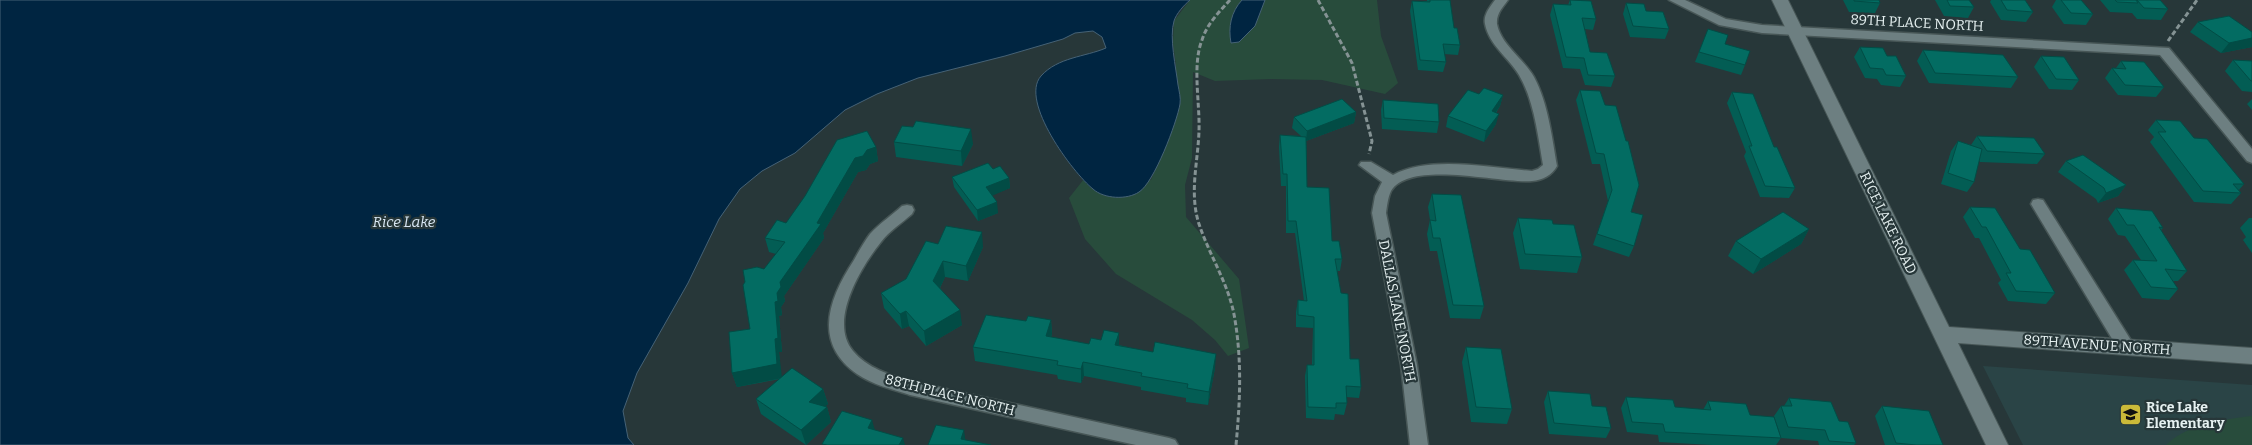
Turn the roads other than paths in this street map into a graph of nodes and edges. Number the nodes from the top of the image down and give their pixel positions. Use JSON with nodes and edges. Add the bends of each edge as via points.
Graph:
{"nodes":[{"id":1,"x":1502,"y":0,"type":"edge"},
{"id":2,"x":1675,"y":0,"type":"edge"},
{"id":3,"x":1780,"y":0,"type":"edge"},
{"id":4,"x":1795,"y":31,"type":"junction"},
{"id":5,"x":2252,"y":158,"type":"edge"},
{"id":6,"x":1366,"y":165,"type":"road end"},
{"id":7,"x":1392,"y":181,"type":"junction"},
{"id":8,"x":2038,"y":204,"type":"dead end"},
{"id":9,"x":907,"y":210,"type":"dead end"},
{"id":10,"x":1942,"y":334,"type":"junction"},
{"id":11,"x":2126,"y":347,"type":"junction"},
{"id":12,"x":2252,"y":356,"type":"edge"},
{"id":13,"x":1169,"y":445,"type":"edge"},
{"id":14,"x":1419,"y":445,"type":"edge"},
{"id":15,"x":1997,"y":445,"type":"edge"}],
"edges":[{"from":1,"to":7,"type":"street","via":[[1491,22],[1494,32],[1529,80],[1550,166],[1543,173],[1532,176],[1434,170]]},
{"from":2,"to":4,"type":"street","name":"89TH PLACE NORTH","via":[[1723,22]]},
{"from":3,"to":4,"type":"street","name":"RICE LAKE ROAD"},
{"from":4,"to":5,"type":"street","name":"89TH PLACE NORTH","via":[[2164,51]]},
{"from":4,"to":10,"type":"street","name":"RICE LAKE ROAD"},
{"from":6,"to":7,"type":"street"},
{"from":7,"to":14,"type":"street","name":"DALLAS LANE NORTH","via":[[1380,199],[1378,213],[1409,365]]},
{"from":8,"to":11,"type":"street"},
{"from":9,"to":13,"type":"street","name":"88TH PLACE NORTH","via":[[876,237],[839,302],[838,338],[847,355],[863,370],[910,388]]},
{"from":10,"to":11,"type":"street","name":"89TH AVENUE NORTH"},
{"from":10,"to":15,"type":"street","name":"RICE LAKE ROAD"},
{"from":11,"to":12,"type":"street","name":"89TH AVENUE NORTH"}]}
